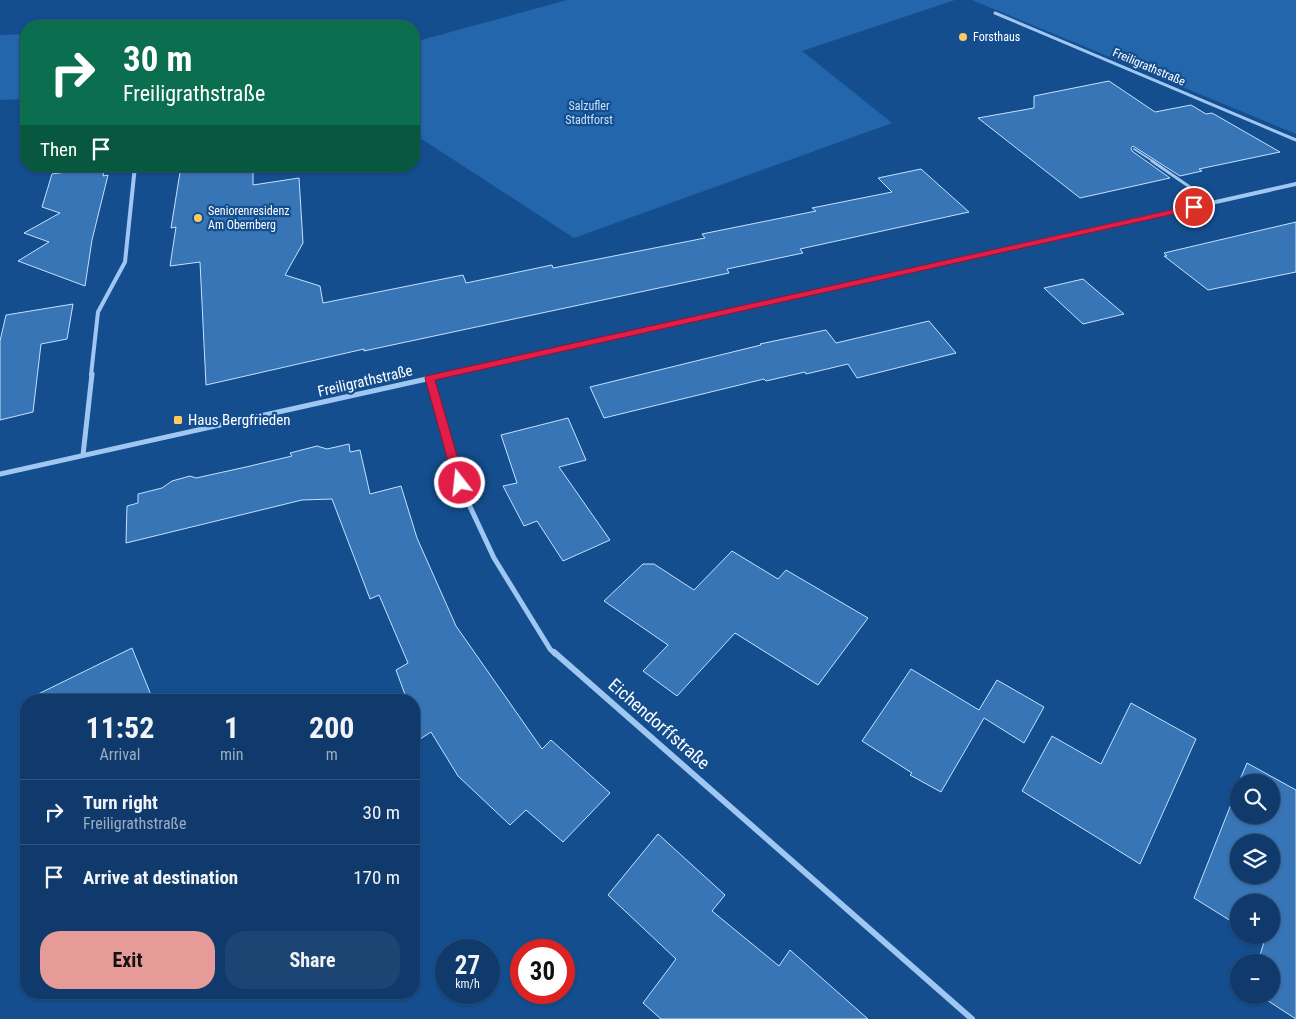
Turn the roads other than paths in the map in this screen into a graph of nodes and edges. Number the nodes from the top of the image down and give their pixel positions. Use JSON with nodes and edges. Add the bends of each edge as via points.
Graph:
{"nodes":[{"id":1,"x":995,"y":13,"type":"dead end"},
{"id":2,"x":1296,"y":140,"type":"edge"},
{"id":3,"x":1134,"y":149,"type":"dead end"},
{"id":4,"x":134,"y":172,"type":"edge"},
{"id":5,"x":1296,"y":184,"type":"edge"},
{"id":6,"x":1213,"y":203,"type":"junction"},
{"id":7,"x":430,"y":378,"type":"junction"},
{"id":8,"x":83,"y":455,"type":"junction"},
{"id":9,"x":0,"y":474,"type":"edge"},
{"id":10,"x":972,"y":1019,"type":"edge"}],
"edges":[{"from":1,"to":2,"type":"street","name":"Freiligrathstraße"},
{"from":3,"to":6,"type":"lane"},
{"from":4,"to":8,"type":"street","via":[[125,262],[98,312]]},
{"from":5,"to":6,"type":"street","name":"Freiligrathstraße"},
{"from":6,"to":7,"type":"street","name":"Freiligrathstraße"},
{"from":7,"to":8,"type":"street","name":"Freiligrathstraße"},
{"from":7,"to":10,"type":"street","name":"Eichendorffstraße","via":[[460,483],[494,558],[550,649]]},
{"from":8,"to":9,"type":"street","name":"Freiligrathstraße"}]}
